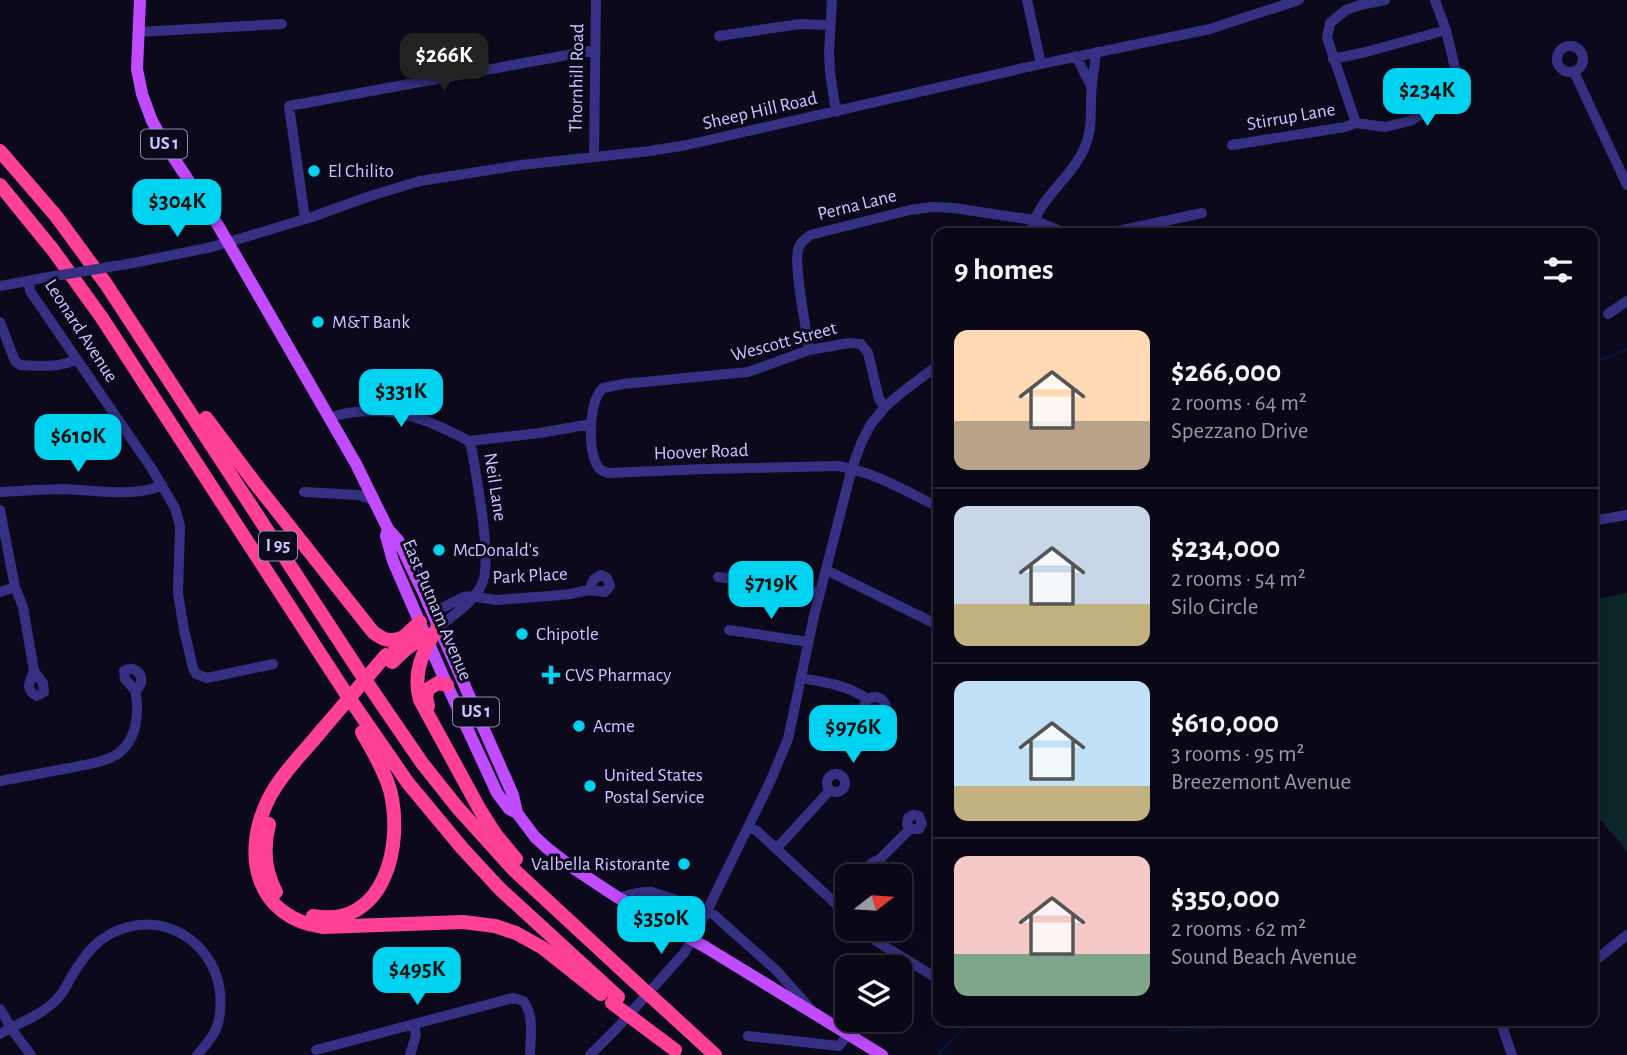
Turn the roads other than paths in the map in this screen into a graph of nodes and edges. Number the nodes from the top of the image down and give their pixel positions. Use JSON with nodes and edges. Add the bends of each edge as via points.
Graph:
{"nodes":[{"id":1,"x":140,"y":0,"type":"edge"},
{"id":2,"x":596,"y":0,"type":"edge"},
{"id":3,"x":832,"y":0,"type":"edge"},
{"id":4,"x":1027,"y":0,"type":"edge"},
{"id":5,"x":1299,"y":0,"type":"edge"},
{"id":6,"x":1385,"y":0,"type":"edge"},
{"id":7,"x":1434,"y":0,"type":"edge"},
{"id":8,"x":1365,"y":2,"type":"edge"},
{"id":9,"x":1272,"y":4,"type":"edge"},
{"id":10,"x":282,"y":24,"type":"dead end"},
{"id":11,"x":830,"y":25,"type":"junction"},
{"id":12,"x":1446,"y":30,"type":"junction"},
{"id":13,"x":138,"y":32,"type":"junction"},
{"id":14,"x":719,"y":36,"type":"dead end"},
{"id":15,"x":595,"y":50,"type":"junction"},
{"id":16,"x":1086,"y":54,"type":"junction"},
{"id":17,"x":1333,"y":59,"type":"junction"},
{"id":18,"x":1041,"y":64,"type":"junction"},
{"id":19,"x":1574,"y":72,"type":"dead end"},
{"id":20,"x":1092,"y":87,"type":"junction"},
{"id":21,"x":835,"y":112,"type":"junction"},
{"id":22,"x":1356,"y":123,"type":"junction"},
{"id":23,"x":1232,"y":145,"type":"dead end"},
{"id":24,"x":0,"y":151,"type":"edge"},
{"id":25,"x":594,"y":157,"type":"junction"},
{"id":26,"x":0,"y":185,"type":"edge"},
{"id":27,"x":1627,"y":185,"type":"edge"},
{"id":28,"x":1202,"y":213,"type":"dead end"},
{"id":29,"x":305,"y":219,"type":"junction"},
{"id":30,"x":1033,"y":220,"type":"junction"},
{"id":31,"x":1031,"y":228,"type":"edge"},
{"id":32,"x":1053,"y":228,"type":"edge"},
{"id":33,"x":1139,"y":228,"type":"edge"},
{"id":34,"x":228,"y":242,"type":"junction"},
{"id":35,"x":29,"y":281,"type":"junction"},
{"id":36,"x":0,"y":286,"type":"edge"},
{"id":37,"x":1627,"y":301,"type":"edge"},
{"id":38,"x":1608,"y":314,"type":"dead end"},
{"id":39,"x":0,"y":322,"type":"edge"},
{"id":40,"x":809,"y":350,"type":"junction"},
{"id":41,"x":77,"y":359,"type":"junction"},
{"id":42,"x":933,"y":369,"type":"edge"},
{"id":43,"x":172,"y":382,"type":"junction"},
{"id":44,"x":885,"y":407,"type":"junction"},
{"id":45,"x":330,"y":418,"type":"junction"},
{"id":46,"x":591,"y":424,"type":"junction"},
{"id":47,"x":469,"y":441,"type":"junction"},
{"id":48,"x":852,"y":468,"type":"junction"},
{"id":49,"x":162,"y":485,"type":"junction"},
{"id":50,"x":0,"y":492,"type":"edge"},
{"id":51,"x":304,"y":492,"type":"dead end"},
{"id":52,"x":374,"y":500,"type":"junction"},
{"id":53,"x":933,"y":505,"type":"edge"},
{"id":54,"x":0,"y":510,"type":"edge"},
{"id":55,"x":1627,"y":515,"type":"edge"},
{"id":56,"x":1598,"y":519,"type":"edge"},
{"id":57,"x":388,"y":529,"type":"junction"},
{"id":58,"x":826,"y":570,"type":"junction"},
{"id":59,"x":718,"y":577,"type":"dead end"},
{"id":60,"x":15,"y":587,"type":"junction"},
{"id":61,"x":589,"y":590,"type":"dead end"},
{"id":62,"x":0,"y":592,"type":"edge"},
{"id":63,"x":820,"y":593,"type":"junction"},
{"id":64,"x":474,"y":597,"type":"junction"},
{"id":65,"x":432,"y":613,"type":"junction"},
{"id":66,"x":933,"y":623,"type":"edge"},
{"id":67,"x":729,"y":630,"type":"dead end"},
{"id":68,"x":428,"y":632,"type":"junction"},
{"id":69,"x":402,"y":638,"type":"junction"},
{"id":70,"x":808,"y":642,"type":"junction"},
{"id":71,"x":315,"y":644,"type":"junction"},
{"id":72,"x":389,"y":658,"type":"junction"},
{"id":73,"x":273,"y":664,"type":"dead end"},
{"id":74,"x":34,"y":671,"type":"dead end"},
{"id":75,"x":801,"y":678,"type":"junction"},
{"id":76,"x":447,"y":684,"type":"junction"},
{"id":77,"x":136,"y":691,"type":"dead end"},
{"id":78,"x":867,"y":699,"type":"dead end"},
{"id":79,"x":325,"y":734,"type":"junction"},
{"id":80,"x":446,"y":750,"type":"junction"},
{"id":81,"x":0,"y":781,"type":"edge"},
{"id":82,"x":830,"y":790,"type":"dead end"},
{"id":83,"x":517,"y":813,"type":"junction"},
{"id":84,"x":748,"y":827,"type":"junction"},
{"id":85,"x":910,"y":829,"type":"dead end"},
{"id":86,"x":777,"y":848,"type":"junction"},
{"id":87,"x":871,"y":864,"type":"edge"},
{"id":88,"x":617,"y":897,"type":"junction"},
{"id":89,"x":834,"y":902,"type":"edge"},
{"id":90,"x":707,"y":911,"type":"junction"},
{"id":91,"x":574,"y":926,"type":"junction"},
{"id":92,"x":1627,"y":936,"type":"edge"},
{"id":93,"x":692,"y":939,"type":"junction"},
{"id":94,"x":878,"y":942,"type":"edge"},
{"id":95,"x":1598,"y":958,"type":"edge"},
{"id":96,"x":933,"y":976,"type":"edge"},
{"id":97,"x":615,"y":1000,"type":"junction"},
{"id":98,"x":0,"y":1009,"type":"edge"},
{"id":99,"x":816,"y":1015,"type":"junction"},
{"id":100,"x":414,"y":1024,"type":"junction"},
{"id":101,"x":1502,"y":1026,"type":"edge"},
{"id":102,"x":11,"y":1027,"type":"junction"},
{"id":103,"x":0,"y":1034,"type":"edge"},
{"id":104,"x":848,"y":1034,"type":"junction"},
{"id":105,"x":748,"y":1036,"type":"dead end"},
{"id":106,"x":316,"y":1050,"type":"dead end"},
{"id":107,"x":678,"y":1052,"type":"edge"},
{"id":108,"x":31,"y":1055,"type":"edge"},
{"id":109,"x":197,"y":1055,"type":"edge"},
{"id":110,"x":410,"y":1055,"type":"edge"},
{"id":111,"x":530,"y":1055,"type":"edge"},
{"id":112,"x":590,"y":1055,"type":"edge"},
{"id":113,"x":715,"y":1055,"type":"edge"},
{"id":114,"x":882,"y":1055,"type":"edge"},
{"id":115,"x":1512,"y":1055,"type":"edge"}],
"edges":[{"from":1,"to":13,"type":"main road","name":"East Putnam Avenue","number":"US 1"},
{"from":2,"to":15,"type":"street","name":"Thornhill Road"},
{"from":3,"to":11,"type":"street"},
{"from":4,"to":18,"type":"street"},
{"from":5,"to":9,"type":"street","name":"Sheep Hill Road"},
{"from":6,"to":8,"type":"street"},
{"from":7,"to":12,"type":"street","name":"Stirrup Lane"},
{"from":8,"to":17,"type":"street","via":[[1330,23],[1327,38]]},
{"from":9,"to":16,"type":"street","name":"Sheep Hill Road","via":[[1210,29]]},
{"from":10,"to":13,"type":"street"},
{"from":11,"to":14,"type":"street","via":[[791,25]]},
{"from":11,"to":21,"type":"street"},
{"from":12,"to":17,"type":"street"},
{"from":12,"to":22,"type":"street","name":"Stirrup Lane","via":[[1455,68],[1439,102],[1409,121],[1385,127]]},
{"from":13,"to":34,"type":"main road","name":"East Putnam Avenue","number":"US 1","via":[[137,69],[148,113]]},
{"from":15,"to":25,"type":"street","name":"Thornhill Road"},
{"from":15,"to":29,"type":"street","via":[[289,106]]},
{"from":16,"to":18,"type":"street","name":"Sheep Hill Road"},
{"from":16,"to":20,"type":"street"},
{"from":16,"to":20,"type":"street","via":[[1095,72]]},
{"from":17,"to":22,"type":"street"},
{"from":18,"to":21,"type":"street","name":"Sheep Hill Road"},
{"from":19,"to":27,"type":"street"},
{"from":20,"to":30,"type":"street","via":[[1089,133],[1082,154]]},
{"from":21,"to":25,"type":"street","name":"Sheep Hill Road","via":[[679,147]]},
{"from":22,"to":23,"type":"street","name":"Stirrup Lane"},
{"from":24,"to":43,"type":"highway","number":"I 95","via":[[90,261]]},
{"from":25,"to":29,"type":"street","name":"Sheep Hill Road","via":[[420,181]]},
{"from":26,"to":71,"type":"highway","number":"I 95","via":[[102,318]]},
{"from":28,"to":33,"type":"street"},
{"from":29,"to":34,"type":"street","name":"Sheep Hill Road"},
{"from":30,"to":31,"type":"street"},
{"from":30,"to":32,"type":"street","name":"Perna Lane"},
{"from":30,"to":40,"type":"street","name":"Perna Lane","via":[[932,207],[810,235],[797,251]]},
{"from":34,"to":35,"type":"street","name":"Sheep Hill Road","bridge":true},
{"from":34,"to":45,"type":"main road","name":"East Putnam Avenue","number":"US 1"},
{"from":35,"to":36,"type":"street","name":"Sheep Hill Road"},
{"from":35,"to":41,"type":"street","name":"Leonard Avenue","via":[[30,291]]},
{"from":37,"to":38,"type":"street"},
{"from":39,"to":41,"type":"street","via":[[20,365],[61,365]]},
{"from":40,"to":44,"type":"street","name":"Wescott Street","via":[[861,344]]},
{"from":40,"to":46,"type":"street","name":"Wescott Street","via":[[748,372],[603,388],[595,399]]},
{"from":41,"to":49,"type":"street","name":"Leonard Avenue"},
{"from":42,"to":44,"type":"street"},
{"from":43,"to":69,"type":"highway","via":[[200,409],[373,632],[384,640]]},
{"from":43,"to":91,"type":"highway","number":"I 95","via":[[422,763],[494,849]]},
{"from":44,"to":48,"type":"street","via":[[866,432]]},
{"from":45,"to":47,"type":"street","name":"Neil Lane","via":[[348,412],[402,413]]},
{"from":45,"to":52,"type":"main road","name":"East Putnam Avenue","number":"US 1"},
{"from":46,"to":47,"type":"street"},
{"from":46,"to":48,"type":"street","name":"Hoover Road","via":[[596,464],[608,473]]},
{"from":47,"to":64,"type":"street","name":"Neil Lane","via":[[487,559],[485,577]]},
{"from":48,"to":53,"type":"street","name":"Hoover Road"},
{"from":48,"to":58,"type":"street"},
{"from":49,"to":50,"type":"street","via":[[135,492]]},
{"from":49,"to":73,"type":"street","name":"Leonard Avenue","via":[[180,526],[178,593],[192,668],[207,678]]},
{"from":51,"to":52,"type":"street"},
{"from":52,"to":57,"type":"main road","name":"East Putnam Avenue","number":"US 1"},
{"from":54,"to":60,"type":"street"},
{"from":55,"to":56,"type":"street"},
{"from":57,"to":65,"type":"main road","name":"East Putnam Avenue","number":"US 1","via":[[398,540]]},
{"from":57,"to":68,"type":"main road","name":"East Putnam Avenue","number":"US 1","via":[[393,561]]},
{"from":58,"to":63,"type":"street"},
{"from":58,"to":66,"type":"street"},
{"from":59,"to":63,"type":"street"},
{"from":60,"to":62,"type":"street"},
{"from":60,"to":74,"type":"street"},
{"from":61,"to":64,"type":"street","name":"Park Place","via":[[495,600]]},
{"from":63,"to":70,"type":"street"},
{"from":64,"to":65,"type":"street","name":"Park Place","via":[[464,597]]},
{"from":64,"to":68,"type":"street","name":"Park Place"},
{"from":65,"to":68,"type":"main road","name":"Park Place"},
{"from":67,"to":70,"type":"street"},
{"from":68,"to":69,"type":"highway"},
{"from":68,"to":72,"type":"highway"},
{"from":68,"to":76,"type":"main road","name":"East Putnam Avenue","number":"US 1"},
{"from":68,"to":80,"type":"highway","via":[[416,681],[425,712]]},
{"from":68,"to":83,"type":"main road","name":"East Putnam Avenue","number":"US 1","via":[[513,795]]},
{"from":69,"to":72,"type":"highway"},
{"from":70,"to":75,"type":"street"},
{"from":71,"to":79,"type":"highway","via":[[383,771],[394,824],[390,860],[375,893],[350,913],[323,918],[299,911],[275,891],[265,850],[268,826],[279,800]]},
{"from":71,"to":97,"type":"highway","number":"I 95","via":[[391,761],[443,827]]},
{"from":72,"to":79,"type":"highway"},
{"from":75,"to":78,"type":"street","via":[[847,688]]},
{"from":75,"to":84,"type":"street","via":[[788,739]]},
{"from":76,"to":80,"type":"highway","via":[[432,685],[426,692]]},
{"from":76,"to":83,"type":"main road","name":"East Putnam Avenue","number":"US 1","via":[[497,793]]},
{"from":77,"to":81,"type":"street","via":[[135,729],[120,752],[90,764]]},
{"from":79,"to":97,"type":"highway","via":[[275,788],[257,833],[259,878],[280,910],[304,924],[323,927],[463,922],[495,926],[543,948]]},
{"from":80,"to":91,"type":"highway","via":[[496,835]]},
{"from":82,"to":86,"type":"street"},
{"from":83,"to":88,"type":"main road","name":"East Putnam Avenue","number":"US 1","via":[[547,848]]},
{"from":84,"to":86,"type":"street"},
{"from":84,"to":90,"type":"street"},
{"from":85,"to":87,"type":"street"},
{"from":86,"to":89,"type":"street"},
{"from":88,"to":90,"type":"street","via":[[646,891]]},
{"from":88,"to":93,"type":"main road","name":"East Putnam Avenue","number":"US 1"},
{"from":90,"to":93,"type":"street"},
{"from":90,"to":99,"type":"street","via":[[776,971]]},
{"from":91,"to":113,"type":"highway","number":"I 95","bridge":true},
{"from":92,"to":95,"type":"street"},
{"from":93,"to":99,"type":"main road","name":"East Putnam Avenue","number":"US 1"},
{"from":93,"to":112,"type":"street","via":[[653,989]]},
{"from":94,"to":96,"type":"street"},
{"from":97,"to":107,"type":"highway","bridge":true},
{"from":98,"to":102,"type":"street"},
{"from":99,"to":104,"type":"main road","name":"East Putnam Avenue","number":"US 1"},
{"from":100,"to":106,"type":"street"},
{"from":100,"to":110,"type":"street"},
{"from":100,"to":111,"type":"street","via":[[520,999],[530,1016]]},
{"from":101,"to":115,"type":"street"},
{"from":102,"to":103,"type":"street"},
{"from":102,"to":108,"type":"street"},
{"from":102,"to":109,"type":"street","via":[[57,999],[87,953],[103,938],[137,925],[160,926],[196,943],[210,960],[219,983],[217,1028]]},
{"from":104,"to":105,"type":"street","via":[[839,1046]]},
{"from":104,"to":114,"type":"main road","name":"East Putnam Avenue","number":"US 1"}]}
